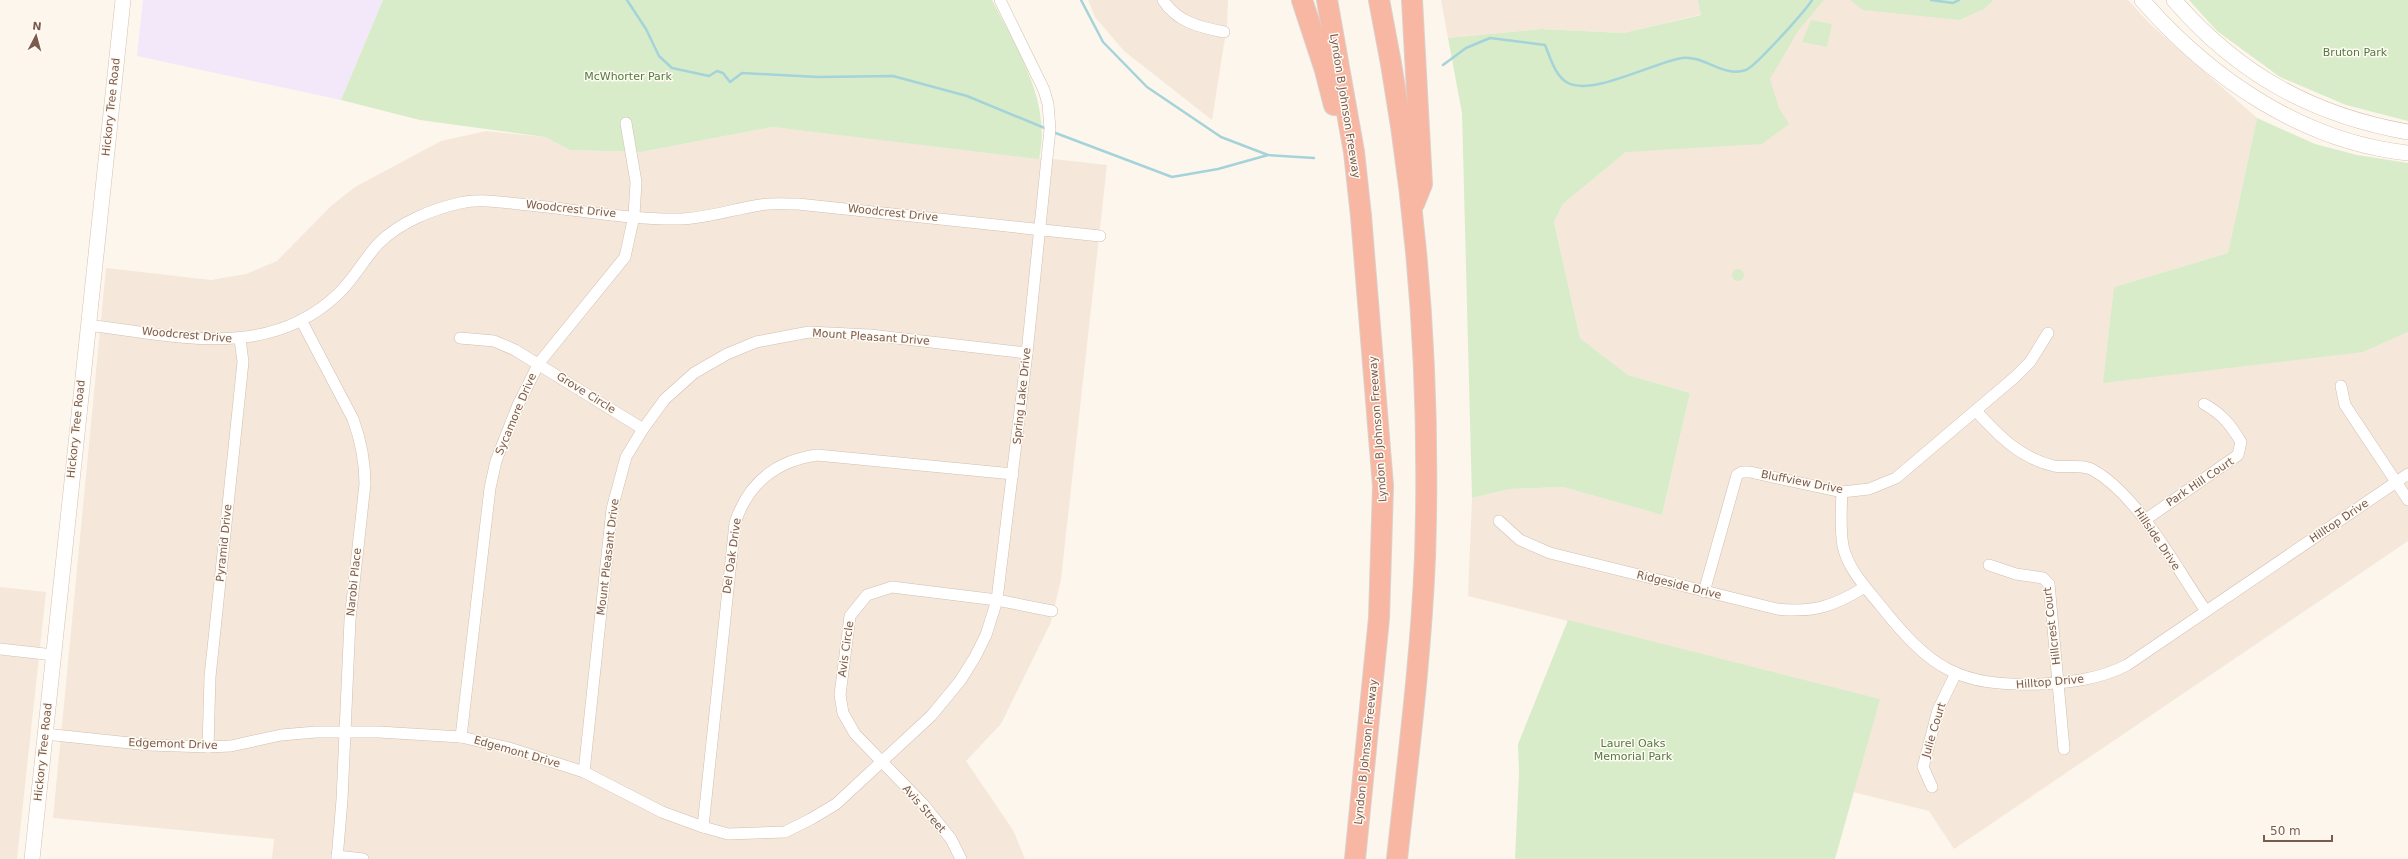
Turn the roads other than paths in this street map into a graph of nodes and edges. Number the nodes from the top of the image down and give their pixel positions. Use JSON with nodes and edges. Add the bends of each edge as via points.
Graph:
{"nodes":[{"id":1,"x":123,"y":0,"type":"edge"},
{"id":2,"x":1000,"y":0,"type":"edge"},
{"id":3,"x":1163,"y":0,"type":"edge"},
{"id":4,"x":1302,"y":0,"type":"edge"},
{"id":5,"x":1327,"y":0,"type":"edge"},
{"id":6,"x":1380,"y":0,"type":"edge"},
{"id":7,"x":1412,"y":0,"type":"edge"},
{"id":8,"x":2142,"y":0,"type":"edge"},
{"id":9,"x":2174,"y":0,"type":"edge"},
{"id":10,"x":1224,"y":32,"type":"dead end"},
{"id":11,"x":2254,"y":72,"type":"junction"},
{"id":12,"x":2241,"y":88,"type":"junction"},
{"id":13,"x":626,"y":123,"type":"dead end"},
{"id":14,"x":2408,"y":132,"type":"edge"},
{"id":15,"x":2408,"y":153,"type":"edge"},
{"id":16,"x":1412,"y":210,"type":"junction"},
{"id":17,"x":634,"y":216,"type":"junction"},
{"id":18,"x":1040,"y":229,"type":"junction"},
{"id":19,"x":1100,"y":236,"type":"dead end"},
{"id":20,"x":1369,"y":314,"type":"junction"},
{"id":21,"x":301,"y":320,"type":"junction"},
{"id":22,"x":87,"y":325,"type":"junction"},
{"id":23,"x":2048,"y":333,"type":"dead end"},
{"id":24,"x":460,"y":338,"type":"dead end"},
{"id":25,"x":240,"y":339,"type":"junction"},
{"id":26,"x":1026,"y":353,"type":"junction"},
{"id":27,"x":538,"y":363,"type":"junction"},
{"id":28,"x":2340,"y":386,"type":"dead end"},
{"id":29,"x":2204,"y":404,"type":"dead end"},
{"id":30,"x":1976,"y":411,"type":"junction"},
{"id":31,"x":643,"y":429,"type":"junction"},
{"id":32,"x":1013,"y":474,"type":"junction"},
{"id":33,"x":2408,"y":474,"type":"edge"},
{"id":34,"x":2396,"y":482,"type":"junction"},
{"id":35,"x":1842,"y":492,"type":"junction"},
{"id":36,"x":2408,"y":500,"type":"edge"},
{"id":37,"x":2144,"y":520,"type":"junction"},
{"id":38,"x":1499,"y":522,"type":"dead end"},
{"id":39,"x":1989,"y":565,"type":"dead end"},
{"id":40,"x":1865,"y":587,"type":"junction"},
{"id":41,"x":1704,"y":592,"type":"junction"},
{"id":42,"x":997,"y":600,"type":"junction"},
{"id":43,"x":1052,"y":611,"type":"dead end"},
{"id":44,"x":2206,"y":611,"type":"junction"},
{"id":45,"x":0,"y":650,"type":"edge"},
{"id":46,"x":54,"y":655,"type":"junction"},
{"id":47,"x":1956,"y":673,"type":"junction"},
{"id":48,"x":2059,"y":683,"type":"junction"},
{"id":49,"x":345,"y":732,"type":"junction"},
{"id":50,"x":45,"y":734,"type":"junction"},
{"id":51,"x":462,"y":737,"type":"junction"},
{"id":52,"x":208,"y":747,"type":"junction"},
{"id":53,"x":2064,"y":749,"type":"dead end"},
{"id":54,"x":882,"y":762,"type":"junction"},
{"id":55,"x":584,"y":772,"type":"junction"},
{"id":56,"x":1932,"y":787,"type":"dead end"},
{"id":57,"x":703,"y":827,"type":"junction"},
{"id":58,"x":337,"y":858,"type":"edge"},
{"id":59,"x":32,"y":859,"type":"edge"},
{"id":60,"x":363,"y":859,"type":"edge"},
{"id":61,"x":961,"y":859,"type":"edge"},
{"id":62,"x":1354,"y":859,"type":"edge"},
{"id":63,"x":1397,"y":859,"type":"edge"}],
"edges":[{"from":1,"to":22,"type":"street","name":"Hickory Tree Road"},
{"from":2,"to":18,"type":"street","name":"Spring Lake Drive","via":[[1039,78],[1048,104],[1049,144]]},
{"from":3,"to":10,"type":"street","via":[[1168,8],[1188,24]]},
{"from":4,"to":20,"type":"highway","via":[[1325,70],[1345,155]]},
{"from":5,"to":20,"type":"highway","name":"Lyndon B Johnson Freeway","via":[[1354,152]]},
{"from":6,"to":16,"type":"highway","via":[[1398,98]]},
{"from":7,"to":16,"type":"highway","via":[[1422,184]]},
{"from":8,"to":12,"type":"street","via":[[2178,39],[2217,72]]},
{"from":9,"to":11,"type":"street","via":[[2192,20]]},
{"from":11,"to":12,"type":"street"},
{"from":11,"to":14,"type":"street","via":[[2298,99],[2372,125]]},
{"from":12,"to":15,"type":"street","via":[[2286,116],[2328,134],[2350,142]]},
{"from":13,"to":17,"type":"street","name":"Sycamore Drive","via":[[636,182]]},
{"from":16,"to":63,"type":"highway","via":[[1424,355],[1425,542],[1416,690]]},
{"from":17,"to":18,"type":"street","name":"Woodcrest Drive","via":[[681,219],[762,204],[798,204]]},
{"from":17,"to":21,"type":"street","name":"Woodcrest Drive","via":[[496,201],[462,202],[424,214],[379,243],[338,295],[321,309]]},
{"from":17,"to":27,"type":"street","name":"Sycamore Drive","via":[[625,257]]},
{"from":18,"to":19,"type":"street","name":"Woodcrest Drive"},
{"from":18,"to":26,"type":"street","name":"Spring Lake Drive"},
{"from":20,"to":62,"type":"highway","name":"Lyndon B Johnson Freeway","via":[[1383,486],[1377,641]]},
{"from":21,"to":25,"type":"street","name":"Woodcrest Drive","via":[[275,333]]},
{"from":21,"to":49,"type":"street","name":"Narobi Place","via":[[352,419],[359,436],[365,466],[350,620]]},
{"from":22,"to":25,"type":"street","name":"Woodcrest Drive","via":[[217,340]]},
{"from":22,"to":46,"type":"street","name":"Hickory Tree Road"},
{"from":23,"to":30,"type":"street","name":"Bluffview Drive","via":[[2030,362]]},
{"from":24,"to":27,"type":"street","name":"Grove Circle","via":[[494,341]]},
{"from":25,"to":52,"type":"street","name":"Pyramid Drive","via":[[243,362],[210,678]]},
{"from":26,"to":31,"type":"street","name":"Mount Pleasant Drive","via":[[870,335],[809,332],[756,342],[727,354],[694,373],[665,399]]},
{"from":26,"to":32,"type":"street","name":"Spring Lake Drive"},
{"from":27,"to":31,"type":"street","name":"Grove Circle"},
{"from":27,"to":51,"type":"street","name":"Sycamore Drive","via":[[504,440],[490,488]]},
{"from":28,"to":34,"type":"street","via":[[2345,405]]},
{"from":29,"to":37,"type":"street","name":"Park Hill Court","via":[[2228,420],[2241,442],[2238,455]]},
{"from":30,"to":35,"type":"street","name":"Bluffview Drive","via":[[1896,478],[1869,489]]},
{"from":30,"to":37,"type":"street","name":"Hillside Drive","via":[[2004,441],[2025,456],[2054,466],[2092,469],[2135,506]]},
{"from":31,"to":55,"type":"street","name":"Mount Pleasant Drive","via":[[626,457],[612,509]]},
{"from":32,"to":42,"type":"street","name":"Spring Lake Drive"},
{"from":32,"to":57,"type":"street","name":"Del Oak Drive","via":[[816,455],[796,458],[760,479],[741,503],[734,523]]},
{"from":33,"to":34,"type":"street","name":"Hilltop Drive"},
{"from":34,"to":36,"type":"street"},
{"from":34,"to":44,"type":"street","name":"Hilltop Drive"},
{"from":35,"to":40,"type":"street","name":"Hilltop Drive","via":[[1843,548],[1852,569]]},
{"from":35,"to":41,"type":"street","name":"Bluffview Drive","via":[[1750,472],[1736,475]]},
{"from":37,"to":44,"type":"street","name":"Hillside Drive"},
{"from":38,"to":41,"type":"street","name":"Ridgeside Drive","via":[[1520,540],[1550,553]]},
{"from":39,"to":48,"type":"street","name":"Hillcrest Court","via":[[2016,574],[2043,578],[2049,584]]},
{"from":40,"to":41,"type":"street","name":"Ridgeside Drive","via":[[1840,602],[1820,609],[1796,611]]},
{"from":40,"to":47,"type":"street","name":"Hilltop Drive","via":[[1917,648]]},
{"from":42,"to":43,"type":"street","name":"Avis Circle"},
{"from":42,"to":54,"type":"street","name":"Spring Lake Drive","via":[[986,635],[960,681],[931,716]]},
{"from":42,"to":54,"type":"street","name":"Avis Circle","via":[[892,587],[867,595],[850,616],[840,695],[844,713],[855,734]]},
{"from":44,"to":48,"type":"street","name":"Hilltop Drive","via":[[2127,665],[2109,674]]},
{"from":45,"to":46,"type":"street"},
{"from":46,"to":50,"type":"street","name":"Hickory Tree Road"},
{"from":47,"to":48,"type":"street","name":"Hilltop Drive","via":[[1979,682],[2004,685]]},
{"from":47,"to":56,"type":"street","name":"Julie Court","via":[[1938,710],[1923,767]]},
{"from":48,"to":53,"type":"street","name":"Hillcrest Court"},
{"from":49,"to":51,"type":"street","name":"Edgemont Drive"},
{"from":49,"to":52,"type":"street","name":"Edgemont Drive","via":[[281,735],[231,746]]},
{"from":49,"to":58,"type":"street","name":"Narobi Place"},
{"from":50,"to":52,"type":"street","name":"Edgemont Drive","via":[[149,746]]},
{"from":50,"to":59,"type":"street","name":"Hickory Tree Road"},
{"from":51,"to":55,"type":"street","name":"Edgemont Drive","via":[[509,748]]},
{"from":54,"to":57,"type":"street","name":"Edgemont Drive","via":[[836,804],[784,832],[728,834]]},
{"from":54,"to":61,"type":"street","name":"Avis Street","via":[[923,804],[950,839]]},
{"from":55,"to":57,"type":"street","name":"Edgemont Drive","via":[[662,812]]},
{"from":58,"to":60,"type":"street"}]}
